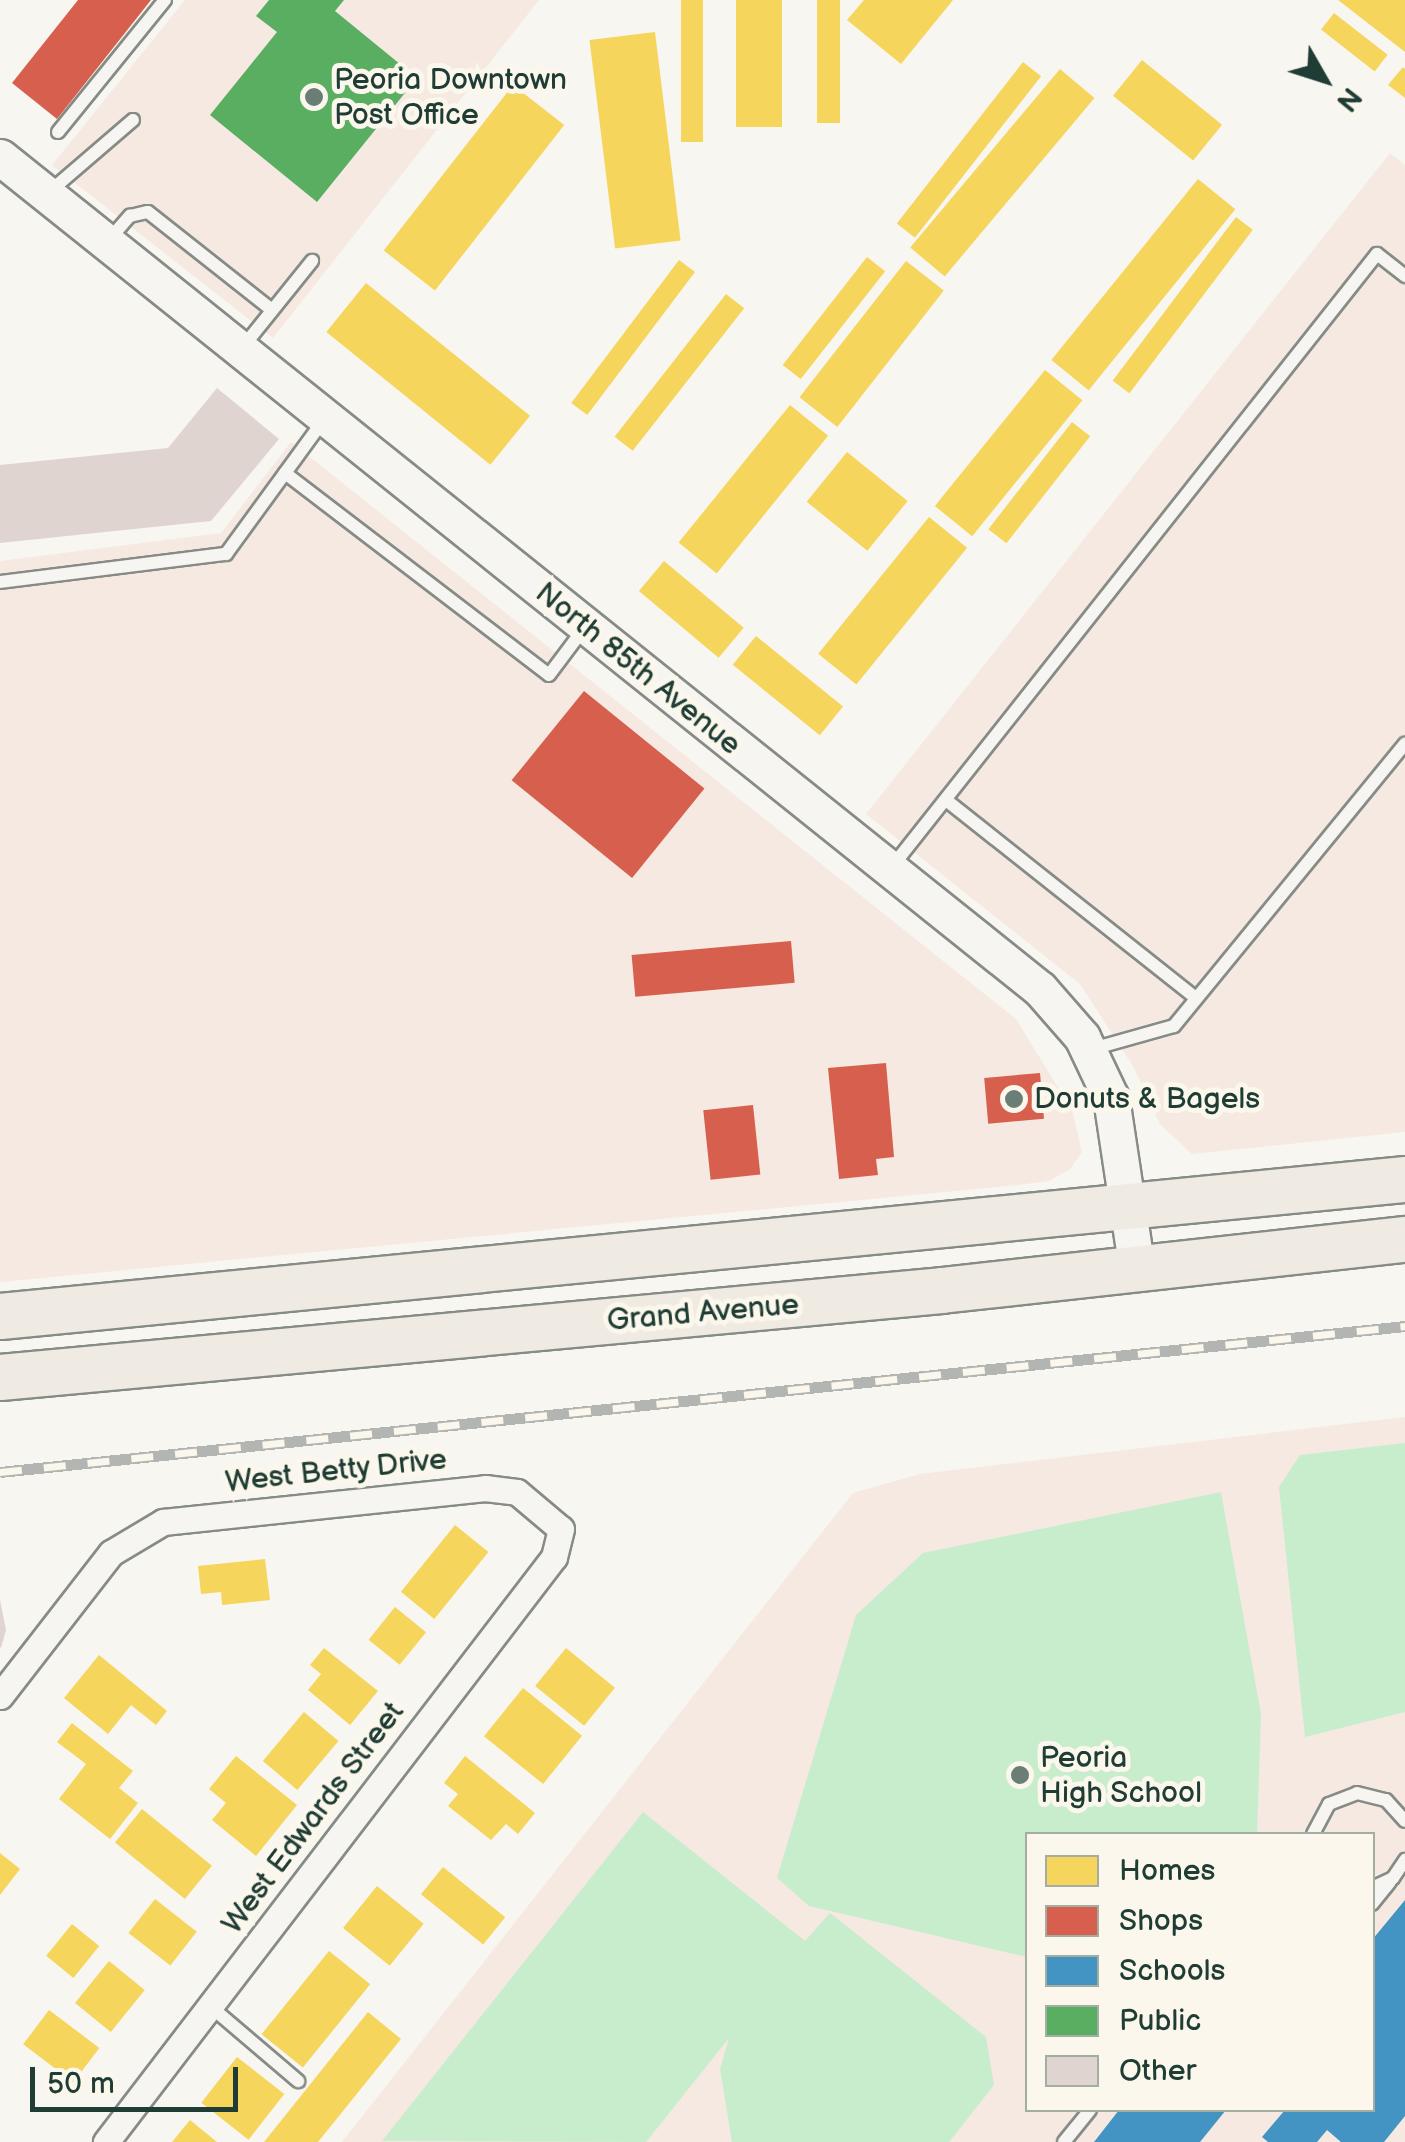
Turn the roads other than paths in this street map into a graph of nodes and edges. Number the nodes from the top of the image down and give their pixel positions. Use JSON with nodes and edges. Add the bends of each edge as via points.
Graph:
{"nodes":[{"id":1,"x":165,"y":0,"type":"edge"},
{"id":2,"x":133,"y":120,"type":"dead end"},
{"id":3,"x":58,"y":132,"type":"dead end"},
{"id":4,"x":0,"y":157,"type":"edge"},
{"id":5,"x":47,"y":195,"type":"junction"},
{"id":6,"x":107,"y":243,"type":"junction"},
{"id":7,"x":312,"y":261,"type":"dead end"},
{"id":8,"x":1405,"y":276,"type":"edge"},
{"id":9,"x":272,"y":310,"type":"junction"},
{"id":10,"x":240,"y":350,"type":"junction"},
{"id":11,"x":326,"y":418,"type":"junction"},
{"id":12,"x":285,"y":473,"type":"junction"},
{"id":13,"x":0,"y":582,"type":"edge"},
{"id":14,"x":586,"y":627,"type":"junction"},
{"id":15,"x":1405,"y":744,"type":"edge"},
{"id":16,"x":946,"y":800,"type":"junction"},
{"id":17,"x":890,"y":870,"type":"junction"},
{"id":18,"x":1196,"y":998,"type":"junction"},
{"id":19,"x":1090,"y":1050,"type":"junction"},
{"id":20,"x":1405,"y":1179,"type":"edge"},
{"id":21,"x":1130,"y":1207,"type":"junction"},
{"id":22,"x":1405,"y":1239,"type":"edge"},
{"id":23,"x":1137,"y":1269,"type":"junction"},
{"id":24,"x":208,"y":1295,"type":"junction"},
{"id":25,"x":0,"y":1316,"type":"edge"},
{"id":26,"x":216,"y":1360,"type":"junction"},
{"id":27,"x":0,"y":1378,"type":"edge"},
{"id":28,"x":561,"y":1529,"type":"joint"},
{"id":29,"x":0,"y":1696,"type":"edge"},
{"id":30,"x":1405,"y":1821,"type":"edge"},
{"id":31,"x":1314,"y":1832,"type":"edge"},
{"id":32,"x":1405,"y":1860,"type":"edge"},
{"id":33,"x":1393,"y":1878,"type":"junction"},
{"id":34,"x":1375,"y":1887,"type":"edge"},
{"id":35,"x":1375,"y":1900,"type":"edge"},
{"id":36,"x":210,"y":2006,"type":"junction"},
{"id":37,"x":298,"y":2081,"type":"dead end"},
{"id":38,"x":1088,"y":2112,"type":"edge"},
{"id":39,"x":106,"y":2142,"type":"edge"},
{"id":40,"x":1064,"y":2142,"type":"edge"}],
"edges":[{"from":1,"to":3,"type":"lane"},
{"from":2,"to":5,"type":"lane"},
{"from":4,"to":5,"type":"street","name":"North 85th Avenue"},
{"from":5,"to":6,"type":"street","name":"North 85th Avenue"},
{"from":6,"to":9,"type":"lane","via":[[130,216],[148,212]]},
{"from":6,"to":10,"type":"street","name":"North 85th Avenue"},
{"from":7,"to":9,"type":"lane"},
{"from":8,"to":16,"type":"lane","via":[[1377,254]]},
{"from":9,"to":10,"type":"lane"},
{"from":10,"to":11,"type":"street","name":"North 85th Avenue"},
{"from":11,"to":12,"type":"lane"},
{"from":11,"to":14,"type":"street","name":"North 85th Avenue"},
{"from":12,"to":13,"type":"lane","via":[[226,554]]},
{"from":12,"to":14,"type":"lane","via":[[549,675]]},
{"from":14,"to":17,"type":"street","name":"North 85th Avenue"},
{"from":15,"to":18,"type":"lane"},
{"from":16,"to":17,"type":"lane"},
{"from":16,"to":18,"type":"lane"},
{"from":17,"to":19,"type":"street","name":"North 85th Avenue","via":[[1040,989]]},
{"from":18,"to":19,"type":"lane","via":[[1174,1026]]},
{"from":19,"to":21,"type":"street","name":"North 85th Avenue","via":[[1111,1098]]},
{"from":20,"to":21,"type":"highway","name":"Grand Avenue"},
{"from":21,"to":23,"type":"street","name":"North 85th Avenue"},
{"from":21,"to":24,"type":"highway","name":"Grand Avenue"},
{"from":22,"to":23,"type":"highway","name":"Grand Avenue"},
{"from":23,"to":26,"type":"highway","name":"Grand Avenue"},
{"from":24,"to":25,"type":"highway","name":"Grand Avenue"},
{"from":24,"to":26,"type":"highway"},
{"from":26,"to":27,"type":"highway","name":"Grand Avenue"},
{"from":28,"to":29,"type":"street","name":"West Betty Drive","via":[[517,1492],[485,1488],[163,1522],[111,1553]]},
{"from":28,"to":36,"type":"street","name":"West Edwards Street","via":[[554,1557]]},
{"from":30,"to":31,"type":"lane","via":[[1386,1800],[1357,1793],[1329,1804]]},
{"from":32,"to":33,"type":"lane"},
{"from":33,"to":34,"type":"lane"},
{"from":33,"to":35,"type":"lane"},
{"from":36,"to":37,"type":"lane"},
{"from":36,"to":39,"type":"street","name":"West Edwards Street"},
{"from":38,"to":40,"type":"lane"}]}
